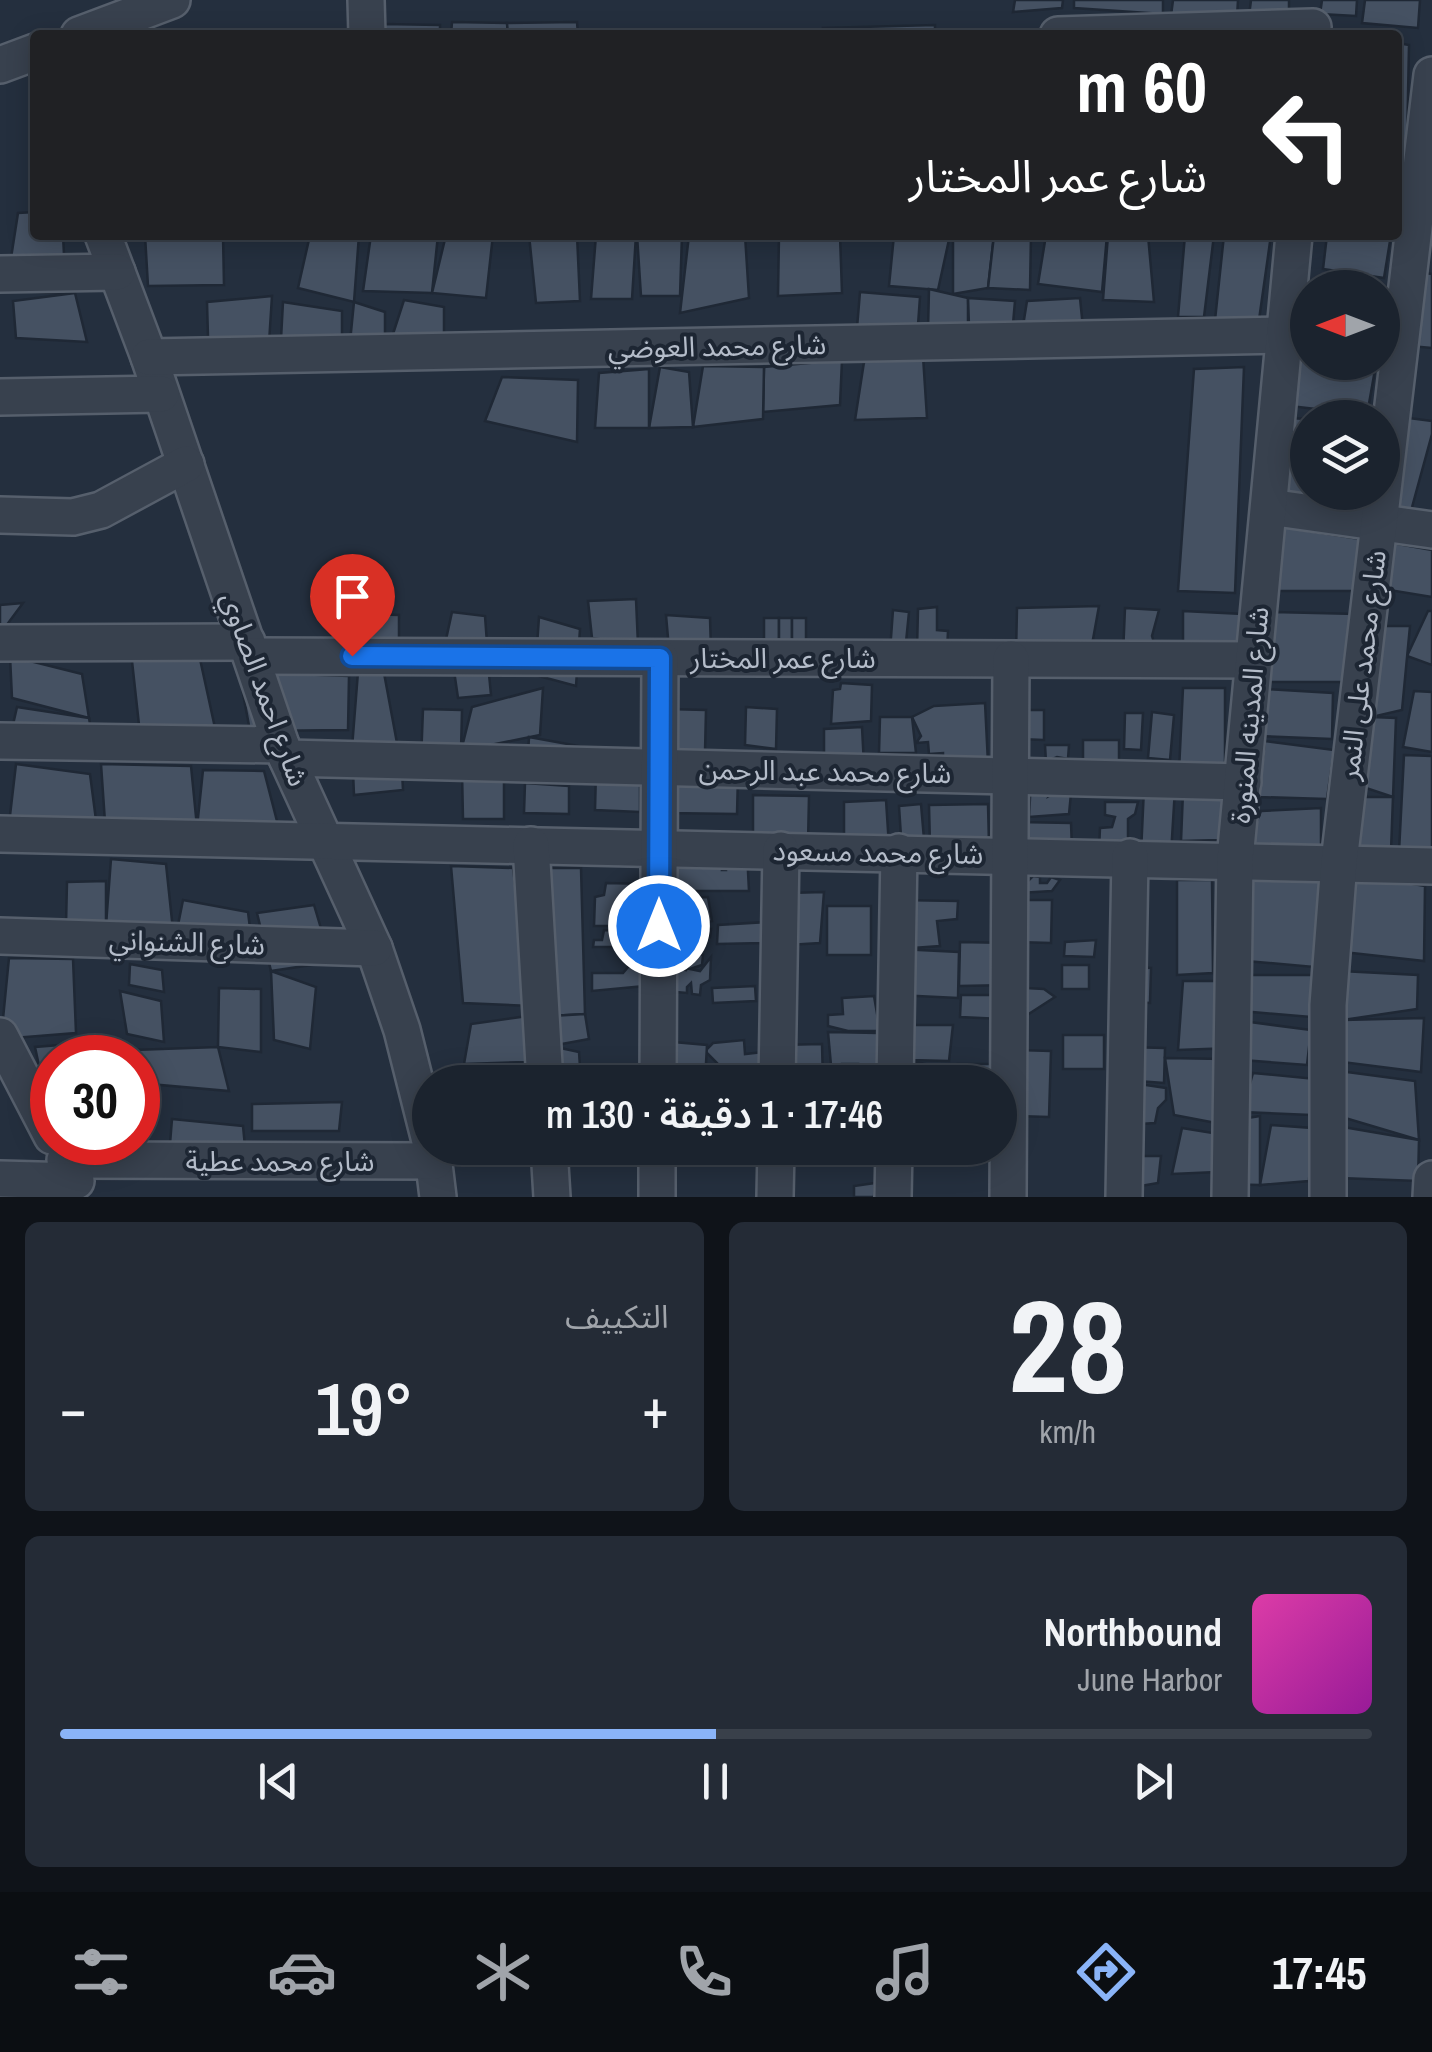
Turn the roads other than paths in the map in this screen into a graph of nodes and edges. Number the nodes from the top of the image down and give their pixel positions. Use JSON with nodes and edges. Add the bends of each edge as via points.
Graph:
{"nodes":[{"id":1,"x":172,"y":0,"type":"edge"},
{"id":2,"x":366,"y":0,"type":"edge"},
{"id":3,"x":1313,"y":21,"type":"edge"},
{"id":4,"x":92,"y":30,"type":"edge"},
{"id":5,"x":367,"y":30,"type":"edge"},
{"id":6,"x":1149,"y":30,"type":"edge"},
{"id":7,"x":30,"y":54,"type":"edge"},
{"id":8,"x":0,"y":65,"type":"edge"},
{"id":9,"x":1432,"y":75,"type":"edge"},
{"id":10,"x":105,"y":240,"type":"edge"},
{"id":11,"x":1294,"y":240,"type":"edge"},
{"id":12,"x":1422,"y":240,"type":"edge"},
{"id":13,"x":117,"y":272,"type":"junction"},
{"id":14,"x":0,"y":274,"type":"edge"},
{"id":15,"x":1284,"y":335,"type":"junction"},
{"id":16,"x":150,"y":358,"type":"junction"},
{"id":17,"x":161,"y":394,"type":"junction"},
{"id":18,"x":0,"y":397,"type":"edge"},
{"id":19,"x":186,"y":464,"type":"junction"},
{"id":20,"x":1268,"y":508,"type":"junction"},
{"id":21,"x":0,"y":515,"type":"edge"},
{"id":22,"x":1379,"y":522,"type":"junction"},
{"id":23,"x":1432,"y":530,"type":"edge"},
{"id":24,"x":0,"y":642,"type":"edge"},
{"id":25,"x":249,"y":649,"type":"junction"},
{"id":26,"x":660,"y":658,"type":"junction"},
{"id":27,"x":1011,"y":659,"type":"junction"},
{"id":28,"x":1254,"y":660,"type":"junction"},
{"id":29,"x":0,"y":741,"type":"edge"},
{"id":30,"x":284,"y":752,"type":"junction"},
{"id":31,"x":659,"y":767,"type":"junction"},
{"id":32,"x":1011,"y":776,"type":"junction"},
{"id":33,"x":1243,"y":782,"type":"junction"},
{"id":34,"x":0,"y":834,"type":"edge"},
{"id":35,"x":325,"y":840,"type":"junction"},
{"id":36,"x":532,"y":845,"type":"junction"},
{"id":37,"x":659,"y":848,"type":"junction"},
{"id":38,"x":781,"y":850,"type":"junction"},
{"id":39,"x":899,"y":852,"type":"junction"},
{"id":40,"x":1010,"y":854,"type":"junction"},
{"id":41,"x":1130,"y":856,"type":"junction"},
{"id":42,"x":1236,"y":859,"type":"junction"},
{"id":43,"x":1339,"y":862,"type":"junction"},
{"id":44,"x":1432,"y":866,"type":"edge"},
{"id":45,"x":0,"y":936,"type":"edge"},
{"id":46,"x":374,"y":948,"type":"junction"},
{"id":47,"x":0,"y":1036,"type":"edge"},
{"id":48,"x":544,"y":1065,"type":"edge"},
{"id":49,"x":658,"y":1065,"type":"edge"},
{"id":50,"x":777,"y":1065,"type":"edge"},
{"id":51,"x":895,"y":1065,"type":"edge"},
{"id":52,"x":412,"y":1070,"type":"edge"},
{"id":53,"x":30,"y":1093,"type":"edge"},
{"id":54,"x":412,"y":1151,"type":"edge"},
{"id":55,"x":160,"y":1160,"type":"edge"},
{"id":56,"x":58,"y":1165,"type":"edge"},
{"id":57,"x":434,"y":1165,"type":"edge"},
{"id":58,"x":550,"y":1165,"type":"edge"},
{"id":59,"x":658,"y":1165,"type":"edge"},
{"id":60,"x":776,"y":1165,"type":"edge"},
{"id":61,"x":894,"y":1165,"type":"edge"},
{"id":62,"x":0,"y":1178,"type":"edge"},
{"id":63,"x":1432,"y":1179,"type":"edge"},
{"id":64,"x":438,"y":1197,"type":"edge"},
{"id":65,"x":552,"y":1197,"type":"edge"},
{"id":66,"x":657,"y":1197,"type":"edge"},
{"id":67,"x":775,"y":1197,"type":"edge"},
{"id":68,"x":893,"y":1197,"type":"edge"},
{"id":69,"x":1008,"y":1197,"type":"edge"},
{"id":70,"x":1124,"y":1197,"type":"edge"},
{"id":71,"x":1230,"y":1197,"type":"edge"},
{"id":72,"x":1328,"y":1197,"type":"edge"},
{"id":73,"x":1431,"y":1197,"type":"edge"}],
"edges":[{"from":1,"to":4,"type":"street"},
{"from":2,"to":5,"type":"street"},
{"from":3,"to":6,"type":"street"},
{"from":7,"to":8,"type":"street"},
{"from":9,"to":12,"type":"street","name":"شارع محمد على النمر"},
{"from":10,"to":13,"type":"street","name":"شارع احمد الصاوي"},
{"from":11,"to":15,"type":"street","name":"شارع المدينه المنورة"},
{"from":12,"to":22,"type":"street","name":"شارع محمد على النمر"},
{"from":13,"to":14,"type":"street"},
{"from":13,"to":16,"type":"street","name":"شارع احمد الصاوي"},
{"from":15,"to":16,"type":"street","name":"شارع محمد العوضي"},
{"from":15,"to":20,"type":"street","name":"شارع المدينه المنورة"},
{"from":16,"to":17,"type":"street","name":"شارع احمد الصاوي"},
{"from":17,"to":18,"type":"street"},
{"from":17,"to":19,"type":"street","name":"شارع احمد الصاوي"},
{"from":19,"to":21,"type":"street","via":[[87,514]]},
{"from":19,"to":25,"type":"street","name":"شارع احمد الصاوي"},
{"from":20,"to":22,"type":"street"},
{"from":20,"to":28,"type":"street","name":"شارع المدينه المنورة"},
{"from":22,"to":23,"type":"street"},
{"from":22,"to":43,"type":"street","name":"شارع محمد على النمر"},
{"from":24,"to":25,"type":"street","name":"شارع عمر المختار"},
{"from":25,"to":26,"type":"street","name":"شارع عمر المختار"},
{"from":25,"to":30,"type":"street","name":"شارع احمد الصاوي"},
{"from":26,"to":27,"type":"street","name":"شارع عمر المختار"},
{"from":26,"to":31,"type":"street"},
{"from":27,"to":28,"type":"street","name":"شارع عمر المختار"},
{"from":27,"to":32,"type":"street"},
{"from":28,"to":33,"type":"street","name":"شارع المدينه المنورة"},
{"from":29,"to":30,"type":"street","name":"شارع محمد عبد الرحمن"},
{"from":30,"to":31,"type":"street","name":"شارع محمد عبد الرحمن"},
{"from":30,"to":35,"type":"street","name":"شارع احمد الصاوي"},
{"from":31,"to":32,"type":"street","name":"شارع محمد عبد الرحمن"},
{"from":31,"to":37,"type":"street"},
{"from":32,"to":33,"type":"street","name":"شارع محمد عبد الرحمن"},
{"from":32,"to":40,"type":"street"},
{"from":33,"to":42,"type":"street","name":"شارع المدينه المنورة"},
{"from":34,"to":35,"type":"street","name":"شارع محمد مسعود"},
{"from":35,"to":36,"type":"street","name":"شارع محمد مسعود"},
{"from":35,"to":46,"type":"street","name":"شارع احمد الصاوي"},
{"from":36,"to":37,"type":"street","name":"شارع محمد مسعود"},
{"from":36,"to":48,"type":"street"},
{"from":37,"to":38,"type":"street","name":"شارع محمد مسعود"},
{"from":37,"to":49,"type":"street"},
{"from":38,"to":39,"type":"street","name":"شارع محمد مسعود"},
{"from":38,"to":50,"type":"street"},
{"from":39,"to":40,"type":"street","name":"شارع محمد مسعود"},
{"from":39,"to":51,"type":"street"},
{"from":40,"to":41,"type":"street","name":"شارع محمد مسعود"},
{"from":40,"to":69,"type":"street"},
{"from":41,"to":42,"type":"street","name":"شارع محمد مسعود"},
{"from":41,"to":70,"type":"street"},
{"from":42,"to":43,"type":"street","name":"شارع محمد مسعود"},
{"from":42,"to":71,"type":"street","name":"شارع المدينه المنورة"},
{"from":43,"to":44,"type":"street","name":"شارع محمد مسعود"},
{"from":43,"to":72,"type":"street","name":"شارع محمد على النمر","via":[[1328,1005]]},
{"from":45,"to":46,"type":"street","name":"شارع الشنواني"},
{"from":46,"to":52,"type":"street","name":"شارع احمد الصاوي"},
{"from":47,"to":53,"type":"street"},
{"from":54,"to":55,"type":"street","name":"شارع محمد عطية"},
{"from":56,"to":62,"type":"street","name":"شارع محمد عطية"},
{"from":57,"to":64,"type":"street","name":"شارع احمد الصاوي"},
{"from":58,"to":65,"type":"street"},
{"from":59,"to":66,"type":"street"},
{"from":60,"to":67,"type":"street"},
{"from":61,"to":68,"type":"street"},
{"from":63,"to":73,"type":"street"}]}
